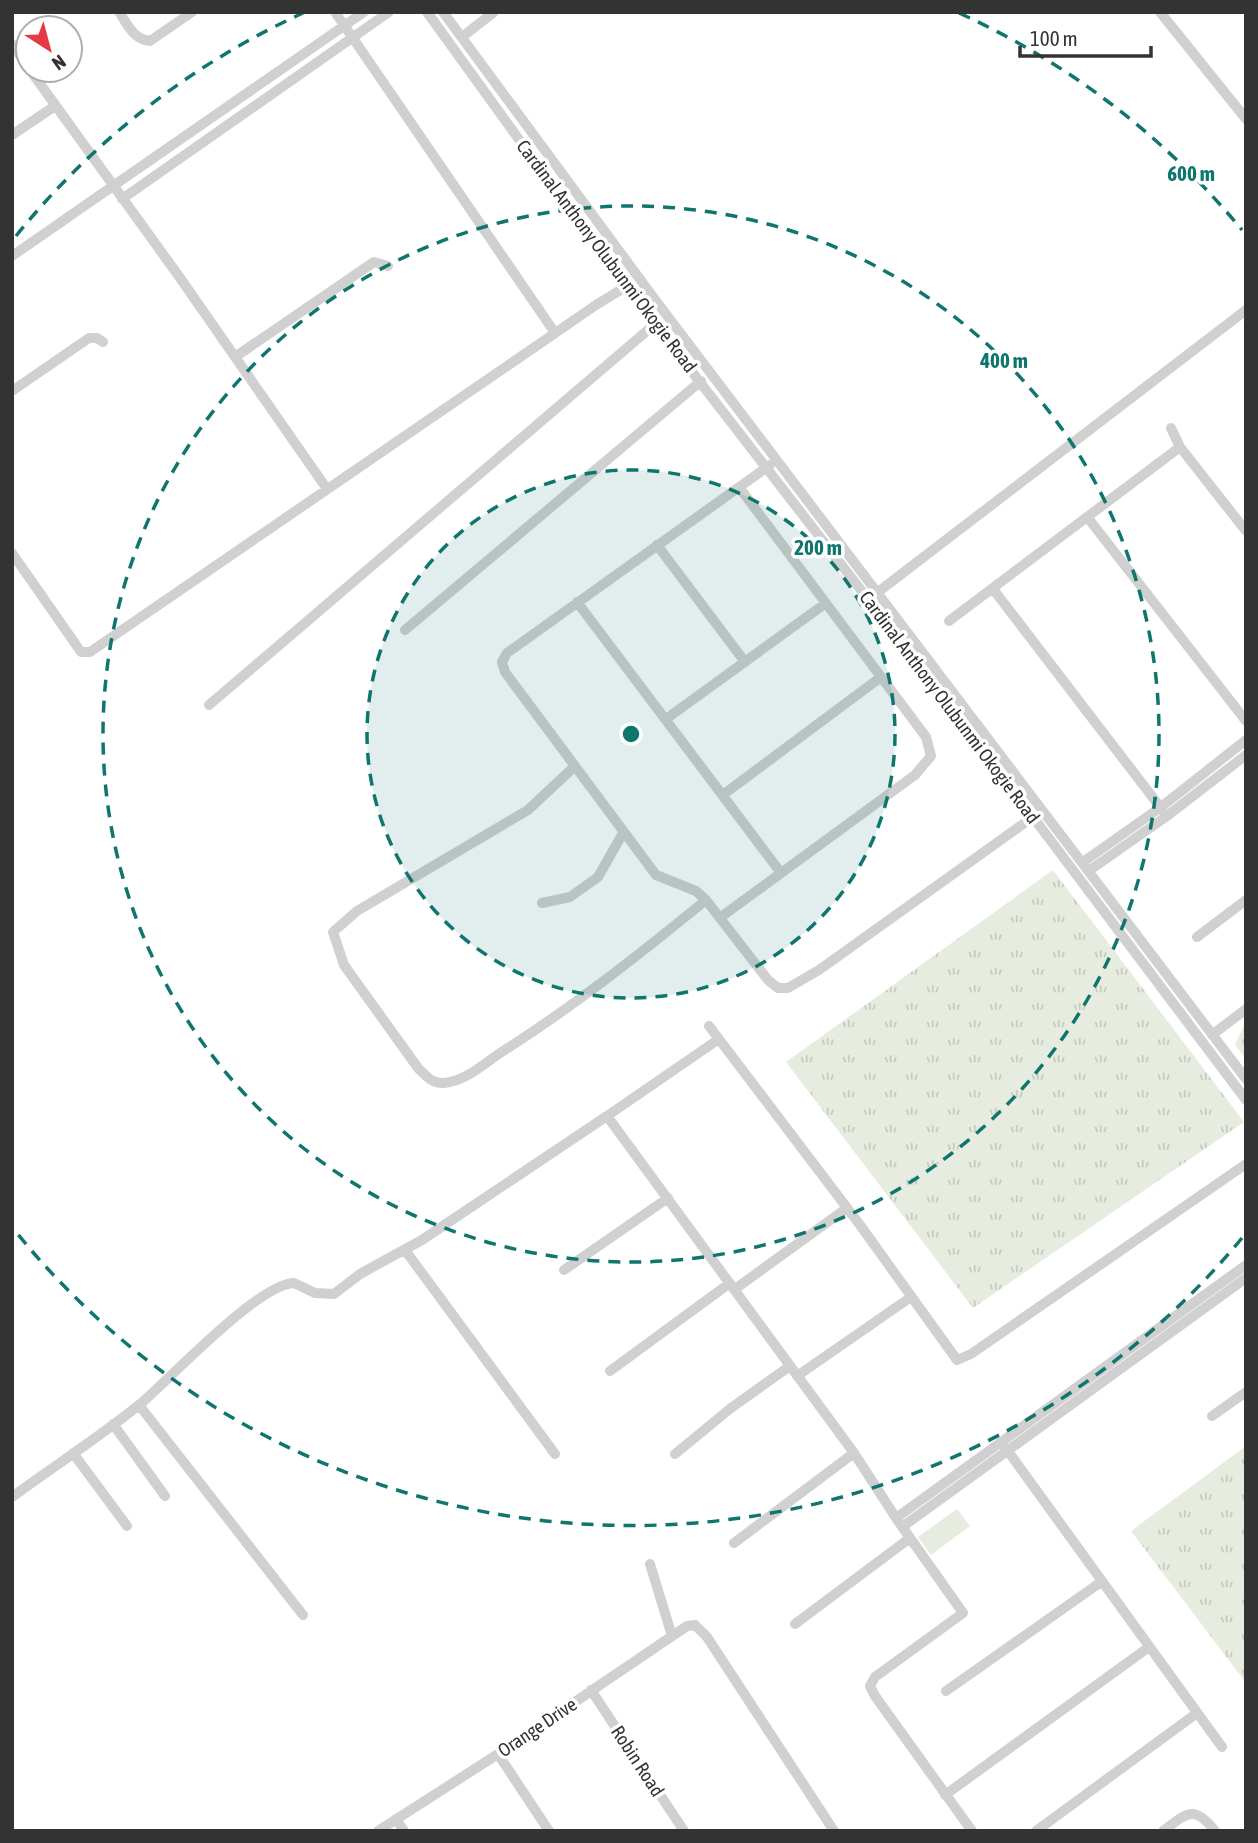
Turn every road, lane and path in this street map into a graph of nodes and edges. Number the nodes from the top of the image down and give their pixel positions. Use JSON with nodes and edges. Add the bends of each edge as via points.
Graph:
{"nodes":[{"id":1,"x":119,"y":12,"type":"edge"},
{"id":2,"x":192,"y":12,"type":"edge"},
{"id":3,"x":335,"y":12,"type":"edge"},
{"id":4,"x":364,"y":12,"type":"edge"},
{"id":5,"x":389,"y":12,"type":"edge"},
{"id":6,"x":427,"y":12,"type":"edge"},
{"id":7,"x":443,"y":12,"type":"edge"},
{"id":8,"x":494,"y":12,"type":"edge"},
{"id":9,"x":1160,"y":12,"type":"edge"},
{"id":10,"x":344,"y":26,"type":"junction"},
{"id":11,"x":461,"y":37,"type":"junction"},
{"id":12,"x":352,"y":38,"type":"junction"},
{"id":13,"x":40,"y":84,"type":"edge"},
{"id":14,"x":55,"y":106,"type":"junction"},
{"id":15,"x":1246,"y":119,"type":"edge"},
{"id":16,"x":12,"y":135,"type":"edge"},
{"id":17,"x":113,"y":186,"type":"junction"},
{"id":18,"x":122,"y":199,"type":"junction"},
{"id":19,"x":12,"y":256,"type":"edge"},
{"id":20,"x":388,"y":267,"type":"dead end"},
{"id":21,"x":627,"y":286,"type":"junction"},
{"id":22,"x":1246,"y":310,"type":"edge"},
{"id":23,"x":656,"y":324,"type":"junction"},
{"id":24,"x":555,"y":333,"type":"junction"},
{"id":25,"x":103,"y":342,"type":"dead end"},
{"id":26,"x":235,"y":357,"type":"junction"},
{"id":27,"x":701,"y":381,"type":"junction"},
{"id":28,"x":12,"y":391,"type":"edge"},
{"id":29,"x":1171,"y":428,"type":"dead end"},
{"id":30,"x":1180,"y":447,"type":"junction"},
{"id":31,"x":778,"y":460,"type":"junction"},
{"id":32,"x":765,"y":468,"type":"junction"},
{"id":33,"x":739,"y":487,"type":"junction"},
{"id":34,"x":327,"y":489,"type":"junction"},
{"id":35,"x":1088,"y":518,"type":"junction"},
{"id":36,"x":1246,"y":531,"type":"edge"},
{"id":37,"x":657,"y":545,"type":"junction"},
{"id":38,"x":12,"y":553,"type":"edge"},
{"id":39,"x":993,"y":589,"type":"junction"},
{"id":40,"x":878,"y":592,"type":"junction"},
{"id":41,"x":577,"y":602,"type":"junction"},
{"id":42,"x":826,"y":603,"type":"junction"},
{"id":43,"x":949,"y":621,"type":"dead end"},
{"id":44,"x":405,"y":631,"type":"dead end"},
{"id":45,"x":745,"y":662,"type":"junction"},
{"id":46,"x":881,"y":677,"type":"junction"},
{"id":47,"x":209,"y":705,"type":"dead end"},
{"id":48,"x":666,"y":719,"type":"junction"},
{"id":49,"x":1246,"y":721,"type":"edge"},
{"id":50,"x":1246,"y":740,"type":"edge"},
{"id":51,"x":1246,"y":755,"type":"edge"},
{"id":52,"x":574,"y":767,"type":"junction"},
{"id":53,"x":724,"y":794,"type":"junction"},
{"id":54,"x":1164,"y":811,"type":"junction"},
{"id":55,"x":1033,"y":817,"type":"junction"},
{"id":56,"x":623,"y":832,"type":"junction"},
{"id":57,"x":1086,"y":866,"type":"junction"},
{"id":58,"x":781,"y":873,"type":"junction"},
{"id":59,"x":706,"y":900,"type":"junction"},
{"id":60,"x":1246,"y":900,"type":"edge"},
{"id":61,"x":542,"y":903,"type":"dead end"},
{"id":62,"x":721,"y":917,"type":"junction"},
{"id":63,"x":1128,"y":922,"type":"junction"},
{"id":64,"x":1118,"y":929,"type":"junction"},
{"id":65,"x":1197,"y":937,"type":"dead end"},
{"id":66,"x":1246,"y":1009,"type":"edge"},
{"id":67,"x":709,"y":1026,"type":"dead end"},
{"id":68,"x":1212,"y":1035,"type":"junction"},
{"id":69,"x":719,"y":1039,"type":"junction"},
{"id":70,"x":1246,"y":1079,"type":"edge"},
{"id":71,"x":1246,"y":1100,"type":"edge"},
{"id":72,"x":607,"y":1115,"type":"junction"},
{"id":73,"x":1246,"y":1164,"type":"edge"},
{"id":74,"x":668,"y":1198,"type":"junction"},
{"id":75,"x":846,"y":1208,"type":"junction"},
{"id":76,"x":405,"y":1250,"type":"junction"},
{"id":77,"x":1246,"y":1265,"type":"edge"},
{"id":78,"x":564,"y":1270,"type":"dead end"},
{"id":79,"x":1246,"y":1278,"type":"edge"},
{"id":80,"x":732,"y":1286,"type":"junction"},
{"id":81,"x":911,"y":1297,"type":"junction"},
{"id":82,"x":790,"y":1366,"type":"junction"},
{"id":83,"x":610,"y":1371,"type":"dead end"},
{"id":84,"x":797,"y":1376,"type":"junction"},
{"id":85,"x":1246,"y":1392,"type":"edge"},
{"id":86,"x":139,"y":1405,"type":"junction"},
{"id":87,"x":1212,"y":1416,"type":"dead end"},
{"id":88,"x":113,"y":1424,"type":"junction"},
{"id":89,"x":1004,"y":1446,"type":"junction"},
{"id":90,"x":854,"y":1452,"type":"junction"},
{"id":91,"x":73,"y":1453,"type":"junction"},
{"id":92,"x":555,"y":1454,"type":"dead end"},
{"id":93,"x":675,"y":1454,"type":"dead end"},
{"id":94,"x":165,"y":1496,"type":"dead end"},
{"id":95,"x":12,"y":1497,"type":"edge"},
{"id":96,"x":899,"y":1522,"type":"junction"},
{"id":97,"x":127,"y":1526,"type":"dead end"},
{"id":98,"x":910,"y":1538,"type":"junction"},
{"id":99,"x":734,"y":1543,"type":"dead end"},
{"id":100,"x":650,"y":1564,"type":"dead end"},
{"id":101,"x":1101,"y":1582,"type":"junction"},
{"id":102,"x":303,"y":1615,"type":"dead end"},
{"id":103,"x":795,"y":1624,"type":"dead end"},
{"id":104,"x":672,"y":1636,"type":"junction"},
{"id":105,"x":1149,"y":1647,"type":"junction"},
{"id":106,"x":591,"y":1690,"type":"junction"},
{"id":107,"x":946,"y":1691,"type":"dead end"},
{"id":108,"x":1197,"y":1713,"type":"junction"},
{"id":109,"x":1222,"y":1747,"type":"dead end"},
{"id":110,"x":498,"y":1754,"type":"junction"},
{"id":111,"x":945,"y":1795,"type":"junction"},
{"id":112,"x":396,"y":1819,"type":"junction"},
{"id":113,"x":378,"y":1831,"type":"edge"},
{"id":114,"x":404,"y":1831,"type":"edge"},
{"id":115,"x":549,"y":1831,"type":"edge"},
{"id":116,"x":684,"y":1831,"type":"edge"},
{"id":117,"x":834,"y":1831,"type":"edge"},
{"id":118,"x":972,"y":1831,"type":"edge"},
{"id":119,"x":1036,"y":1831,"type":"edge"},
{"id":120,"x":1163,"y":1831,"type":"edge"},
{"id":121,"x":1215,"y":1831,"type":"edge"}],
"edges":[{"from":1,"to":2,"type":"street","via":[[135,36],[150,41]]},
{"from":3,"to":10,"type":"street"},
{"from":4,"to":10,"type":"street"},
{"from":5,"to":12,"type":"street"},
{"from":6,"to":21,"type":"street","name":"Cardinal Anthony Olubunmi Okogie Road"},
{"from":7,"to":11,"type":"street","name":"Cardinal Anthony Olubunmi Okogie Road"},
{"from":8,"to":11,"type":"street"},
{"from":9,"to":15,"type":"street"},
{"from":10,"to":12,"type":"street"},
{"from":10,"to":17,"type":"street"},
{"from":11,"to":31,"type":"street","name":"Cardinal Anthony Olubunmi Okogie Road"},
{"from":12,"to":18,"type":"street"},
{"from":12,"to":24,"type":"street"},
{"from":13,"to":14,"type":"street"},
{"from":14,"to":16,"type":"street"},
{"from":14,"to":17,"type":"street"},
{"from":17,"to":18,"type":"street"},
{"from":17,"to":19,"type":"street"},
{"from":18,"to":26,"type":"street"},
{"from":20,"to":26,"type":"street","via":[[374,262]]},
{"from":21,"to":23,"type":"street","name":"Cardinal Anthony Olubunmi Okogie Road"},
{"from":21,"to":24,"type":"street"},
{"from":22,"to":40,"type":"street"},
{"from":23,"to":27,"type":"street","name":"Cardinal Anthony Olubunmi Okogie Road"},
{"from":23,"to":47,"type":"street"},
{"from":24,"to":34,"type":"street"},
{"from":25,"to":28,"type":"street","via":[[89,338]]},
{"from":26,"to":34,"type":"street"},
{"from":27,"to":32,"type":"street","name":"Cardinal Anthony Olubunmi Okogie Road"},
{"from":27,"to":44,"type":"street"},
{"from":29,"to":30,"type":"street"},
{"from":30,"to":35,"type":"street"},
{"from":30,"to":36,"type":"street"},
{"from":31,"to":32,"type":"street"},
{"from":31,"to":40,"type":"street","name":"Cardinal Anthony Olubunmi Okogie Road"},
{"from":32,"to":33,"type":"street"},
{"from":32,"to":55,"type":"street","name":"Cardinal Anthony Olubunmi Okogie Road"},
{"from":33,"to":37,"type":"street"},
{"from":33,"to":42,"type":"street"},
{"from":34,"to":38,"type":"street","via":[[90,652],[81,652]]},
{"from":35,"to":39,"type":"street"},
{"from":35,"to":49,"type":"street"},
{"from":37,"to":41,"type":"street"},
{"from":37,"to":45,"type":"street"},
{"from":39,"to":43,"type":"street"},
{"from":39,"to":54,"type":"street"},
{"from":40,"to":57,"type":"street","name":"Cardinal Anthony Olubunmi Okogie Road"},
{"from":41,"to":48,"type":"street"},
{"from":41,"to":52,"type":"street","via":[[507,653],[502,662]]},
{"from":42,"to":45,"type":"street"},
{"from":42,"to":46,"type":"street"},
{"from":45,"to":48,"type":"street"},
{"from":46,"to":53,"type":"street"},
{"from":46,"to":58,"type":"street","via":[[926,737],[931,756],[915,775]]},
{"from":48,"to":53,"type":"street"},
{"from":50,"to":54,"type":"street"},
{"from":51,"to":54,"type":"street"},
{"from":52,"to":56,"type":"street"},
{"from":52,"to":59,"type":"street","via":[[528,810],[357,911],[333,932],[344,965],[418,1068],[431,1081],[460,1079],[637,957]]},
{"from":53,"to":58,"type":"street"},
{"from":54,"to":57,"type":"street"},
{"from":55,"to":62,"type":"street","via":[[788,988],[778,988],[768,980]]},
{"from":55,"to":64,"type":"street","name":"Cardinal Anthony Olubunmi Okogie Road"},
{"from":56,"to":59,"type":"street","via":[[656,875],[696,891]]},
{"from":56,"to":61,"type":"street","via":[[598,877],[570,897]]},
{"from":57,"to":63,"type":"street","name":"Cardinal Anthony Olubunmi Okogie Road"},
{"from":58,"to":62,"type":"street"},
{"from":59,"to":62,"type":"street"},
{"from":60,"to":65,"type":"street"},
{"from":63,"to":64,"type":"street"},
{"from":63,"to":68,"type":"street","name":"Cardinal Anthony Olubunmi Okogie Road"},
{"from":64,"to":71,"type":"street","name":"Cardinal Anthony Olubunmi Okogie Road"},
{"from":66,"to":68,"type":"street"},
{"from":67,"to":69,"type":"street"},
{"from":68,"to":70,"type":"street","name":"Cardinal Anthony Olubunmi Okogie Road"},
{"from":69,"to":72,"type":"street"},
{"from":69,"to":75,"type":"street"},
{"from":72,"to":74,"type":"street"},
{"from":72,"to":76,"type":"street"},
{"from":73,"to":81,"type":"street","via":[[957,1360]]},
{"from":74,"to":78,"type":"street"},
{"from":74,"to":80,"type":"street"},
{"from":75,"to":80,"type":"street"},
{"from":75,"to":81,"type":"street"},
{"from":76,"to":86,"type":"street","via":[[334,1294],[315,1293],[294,1283],[272,1289]]},
{"from":76,"to":92,"type":"street"},
{"from":77,"to":89,"type":"street"},
{"from":79,"to":89,"type":"street"},
{"from":80,"to":82,"type":"street"},
{"from":80,"to":83,"type":"street"},
{"from":81,"to":84,"type":"street"},
{"from":82,"to":84,"type":"street"},
{"from":82,"to":93,"type":"street"},
{"from":84,"to":90,"type":"street"},
{"from":85,"to":87,"type":"street"},
{"from":86,"to":88,"type":"street"},
{"from":86,"to":102,"type":"street"},
{"from":88,"to":91,"type":"street"},
{"from":88,"to":94,"type":"street"},
{"from":89,"to":96,"type":"street"},
{"from":89,"to":101,"type":"street"},
{"from":90,"to":96,"type":"street"},
{"from":90,"to":99,"type":"street"},
{"from":91,"to":95,"type":"street"},
{"from":91,"to":97,"type":"street"},
{"from":96,"to":98,"type":"street"},
{"from":98,"to":103,"type":"street"},
{"from":98,"to":111,"type":"street","via":[[963,1613],[875,1676],[870,1686]]},
{"from":100,"to":104,"type":"street"},
{"from":101,"to":105,"type":"street"},
{"from":101,"to":107,"type":"street"},
{"from":104,"to":106,"type":"street","name":"Orange Drive"},
{"from":104,"to":117,"type":"street","name":"Orange Drive","via":[[695,1625],[708,1637]]},
{"from":105,"to":108,"type":"street"},
{"from":105,"to":111,"type":"street"},
{"from":106,"to":110,"type":"street","name":"Orange Drive"},
{"from":106,"to":116,"type":"street","name":"Robin Road"},
{"from":108,"to":109,"type":"street"},
{"from":108,"to":119,"type":"street"},
{"from":110,"to":112,"type":"street","name":"Orange Drive"},
{"from":110,"to":115,"type":"street"},
{"from":111,"to":118,"type":"street"},
{"from":112,"to":113,"type":"street","name":"Orange Drive"},
{"from":112,"to":114,"type":"street"},
{"from":120,"to":121,"type":"street","via":[[1186,1814],[1197,1813]]}]}
